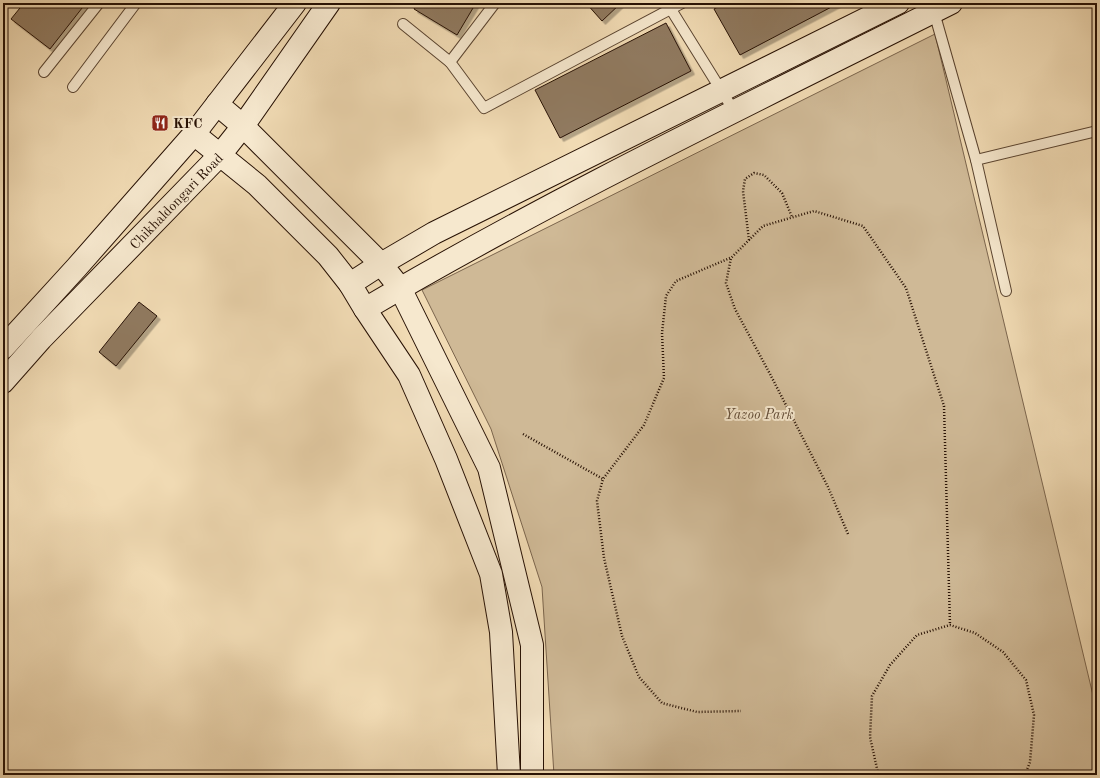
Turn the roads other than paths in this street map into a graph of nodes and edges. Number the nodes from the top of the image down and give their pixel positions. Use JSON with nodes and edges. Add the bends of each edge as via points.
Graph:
{"nodes":[{"id":1,"x":99,"y":3,"type":"edge"},
{"id":2,"x":136,"y":3,"type":"edge"},
{"id":3,"x":295,"y":3,"type":"edge"},
{"id":4,"x":329,"y":3,"type":"edge"},
{"id":5,"x":495,"y":3,"type":"edge"},
{"id":6,"x":682,"y":3,"type":"edge"},
{"id":7,"x":898,"y":3,"type":"edge"},
{"id":8,"x":669,"y":6,"type":"edge"},
{"id":9,"x":943,"y":7,"type":"edge"},
{"id":10,"x":403,"y":24,"type":"dead end"},
{"id":11,"x":450,"y":62,"type":"junction"},
{"id":12,"x":44,"y":72,"type":"dead end"},
{"id":13,"x":73,"y":87,"type":"dead end"},
{"id":14,"x":721,"y":90,"type":"junction"},
{"id":15,"x":217,"y":104,"type":"junction"},
{"id":16,"x":734,"y":111,"type":"junction"},
{"id":17,"x":243,"y":126,"type":"junction"},
{"id":18,"x":1097,"y":131,"type":"edge"},
{"id":19,"x":194,"y":134,"type":"junction"},
{"id":20,"x":220,"y":155,"type":"junction"},
{"id":21,"x":976,"y":160,"type":"junction"},
{"id":22,"x":381,"y":264,"type":"junction"},
{"id":23,"x":350,"y":284,"type":"junction"},
{"id":24,"x":400,"y":288,"type":"junction"},
{"id":25,"x":1006,"y":291,"type":"dead end"},
{"id":26,"x":365,"y":309,"type":"junction"},
{"id":27,"x":3,"y":348,"type":"edge"},
{"id":28,"x":3,"y":382,"type":"edge"},
{"id":29,"x":509,"y":775,"type":"edge"},
{"id":30,"x":532,"y":775,"type":"edge"}],
"edges":[{"from":1,"to":12,"type":"lane"},
{"from":2,"to":13,"type":"lane"},
{"from":3,"to":15,"type":"street","name":"Chikhaldongari Road"},
{"from":4,"to":17,"type":"street","name":"Chikhaldongari Road"},
{"from":5,"to":11,"type":"lane"},
{"from":6,"to":8,"type":"lane"},
{"from":7,"to":14,"type":"street"},
{"from":8,"to":11,"type":"lane","via":[[484,108]]},
{"from":8,"to":14,"type":"lane"},
{"from":9,"to":16,"type":"street"},
{"from":9,"to":21,"type":"lane"},
{"from":10,"to":11,"type":"lane"},
{"from":14,"to":16,"type":"lane"},
{"from":14,"to":22,"type":"street","via":[[442,230]]},
{"from":15,"to":17,"type":"street"},
{"from":15,"to":19,"type":"street","name":"Chikhaldongari Road"},
{"from":16,"to":24,"type":"street","via":[[504,230]]},
{"from":17,"to":20,"type":"street","name":"Chikhaldongari Road"},
{"from":17,"to":22,"type":"street"},
{"from":18,"to":21,"type":"lane"},
{"from":19,"to":20,"type":"street"},
{"from":19,"to":27,"type":"street","name":"Chikhaldongari Road"},
{"from":20,"to":23,"type":"street","via":[[257,185],[328,256]]},
{"from":20,"to":28,"type":"street","name":"Chikhaldongari Road"},
{"from":21,"to":25,"type":"lane"},
{"from":22,"to":23,"type":"street"},
{"from":22,"to":24,"type":"street"},
{"from":23,"to":26,"type":"street"},
{"from":24,"to":26,"type":"street"},
{"from":24,"to":30,"type":"street","via":[[489,468],[532,645]]},
{"from":26,"to":29,"type":"street","via":[[410,375],[491,574],[501,632]]}]}
